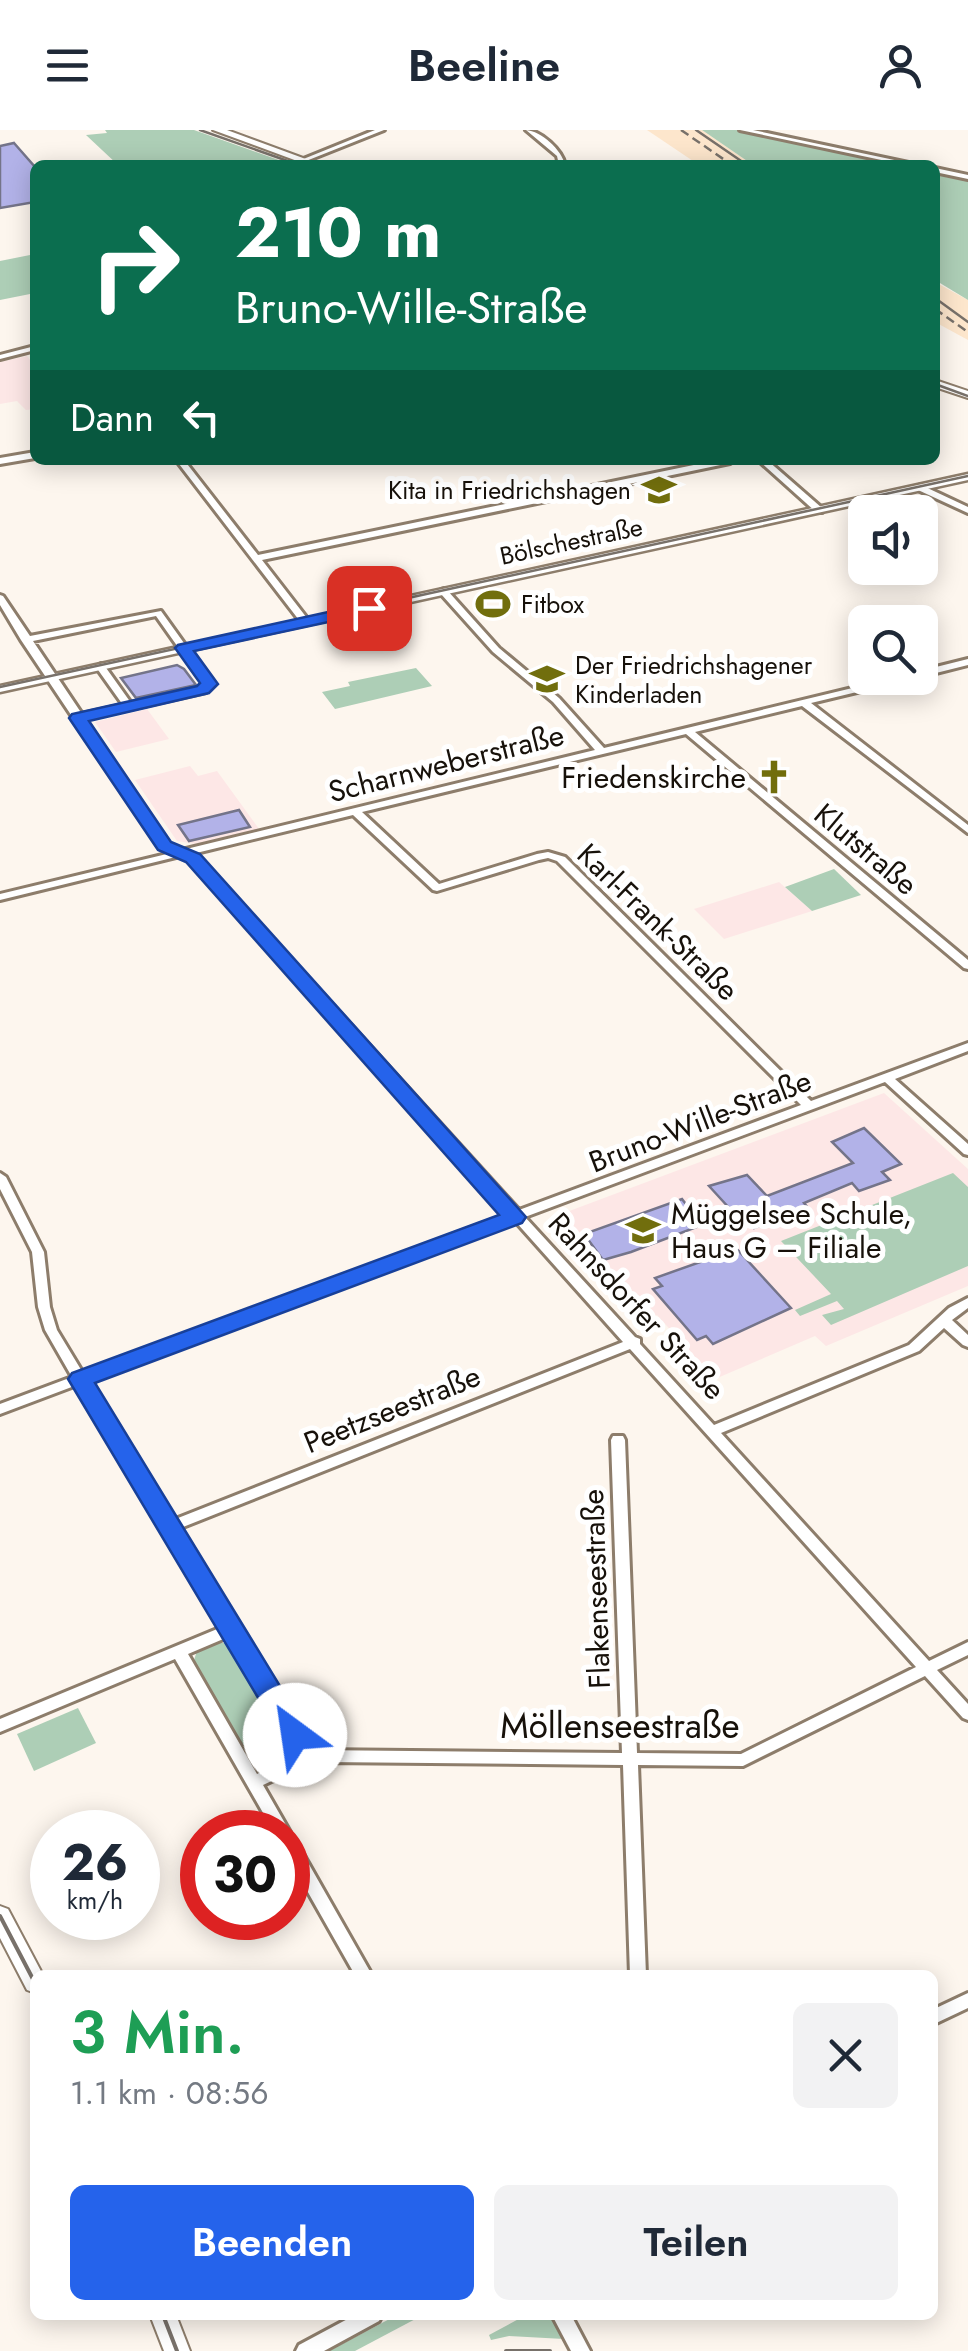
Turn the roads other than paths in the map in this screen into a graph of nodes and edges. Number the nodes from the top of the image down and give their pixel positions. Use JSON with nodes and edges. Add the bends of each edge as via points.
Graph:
{"nodes":[{"id":1,"x":218,"y":130,"type":"edge"},
{"id":2,"x":381,"y":130,"type":"edge"},
{"id":3,"x":529,"y":130,"type":"edge"},
{"id":4,"x":742,"y":130,"type":"edge"},
{"id":5,"x":304,"y":160,"type":"joint"},
{"id":6,"x":561,"y":160,"type":"edge"},
{"id":7,"x":890,"y":160,"type":"edge"},
{"id":8,"x":940,"y":171,"type":"edge"},
{"id":9,"x":968,"y":177,"type":"edge"},
{"id":10,"x":30,"y":349,"type":"edge"},
{"id":11,"x":0,"y":356,"type":"edge"},
{"id":12,"x":940,"y":385,"type":"edge"},
{"id":13,"x":968,"y":394,"type":"edge"},
{"id":14,"x":30,"y":455,"type":"edge"},
{"id":15,"x":0,"y":461,"type":"edge"},
{"id":16,"x":184,"y":465,"type":"edge"},
{"id":17,"x":706,"y":465,"type":"edge"},
{"id":18,"x":768,"y":465,"type":"edge"},
{"id":19,"x":968,"y":477,"type":"edge"},
{"id":20,"x":921,"y":488,"type":"junction"},
{"id":21,"x":819,"y":510,"type":"junction"},
{"id":22,"x":968,"y":510,"type":"edge"},
{"id":23,"x":258,"y":558,"type":"junction"},
{"id":24,"x":444,"y":592,"type":"junction"},
{"id":25,"x":0,"y":598,"type":"edge"},
{"id":26,"x":305,"y":622,"type":"junction"},
{"id":27,"x":26,"y":640,"type":"junction"},
{"id":28,"x":184,"y":648,"type":"junction"},
{"id":29,"x":968,"y":662,"type":"edge"},
{"id":30,"x":100,"y":667,"type":"junction"},
{"id":31,"x":938,"y":670,"type":"edge"},
{"id":32,"x":51,"y":678,"type":"junction"},
{"id":33,"x":0,"y":689,"type":"edge"},
{"id":34,"x":848,"y":691,"type":"edge"},
{"id":35,"x":804,"y":702,"type":"junction"},
{"id":36,"x":128,"y":706,"type":"junction"},
{"id":37,"x":78,"y":718,"type":"junction"},
{"id":38,"x":687,"y":730,"type":"junction"},
{"id":39,"x":602,"y":751,"type":"junction"},
{"id":40,"x":355,"y":811,"type":"junction"},
{"id":41,"x":968,"y":830,"type":"edge"},
{"id":42,"x":180,"y":854,"type":"junction"},
{"id":43,"x":0,"y":897,"type":"edge"},
{"id":44,"x":968,"y":966,"type":"edge"},
{"id":45,"x":968,"y":1047,"type":"edge"},
{"id":46,"x":887,"y":1078,"type":"junction"},
{"id":47,"x":809,"y":1106,"type":"junction"},
{"id":48,"x":968,"y":1151,"type":"edge"},
{"id":49,"x":0,"y":1177,"type":"edge"},
{"id":50,"x":514,"y":1217,"type":"junction"},
{"id":51,"x":968,"y":1302,"type":"edge"},
{"id":52,"x":944,"y":1320,"type":"junction"},
{"id":53,"x":634,"y":1342,"type":"junction"},
{"id":54,"x":968,"y":1342,"type":"edge"},
{"id":55,"x":80,"y":1379,"type":"junction"},
{"id":56,"x":0,"y":1410,"type":"edge"},
{"id":57,"x":714,"y":1430,"type":"junction"},
{"id":58,"x":618,"y":1440,"type":"dead end"},
{"id":59,"x":170,"y":1526,"type":"junction"},
{"id":60,"x":232,"y":1629,"type":"junction"},
{"id":61,"x":968,"y":1648,"type":"edge"},
{"id":62,"x":178,"y":1652,"type":"junction"},
{"id":63,"x":928,"y":1669,"type":"junction"},
{"id":64,"x":968,"y":1714,"type":"edge"},
{"id":65,"x":0,"y":1726,"type":"edge"},
{"id":66,"x":308,"y":1758,"type":"junction"},
{"id":67,"x":630,"y":1759,"type":"junction"},
{"id":68,"x":253,"y":1783,"type":"junction"},
{"id":69,"x":269,"y":1810,"type":"edge"},
{"id":70,"x":310,"y":1881,"type":"edge"},
{"id":71,"x":0,"y":1916,"type":"edge"},
{"id":72,"x":361,"y":1970,"type":"edge"},
{"id":73,"x":638,"y":1970,"type":"edge"},
{"id":74,"x":30,"y":1973,"type":"edge"},
{"id":75,"x":968,"y":2000,"type":"edge"},
{"id":76,"x":938,"y":2015,"type":"edge"},
{"id":77,"x":165,"y":2320,"type":"edge"},
{"id":78,"x":365,"y":2320,"type":"edge"},
{"id":79,"x":564,"y":2320,"type":"edge"},
{"id":80,"x":177,"y":2351,"type":"edge"},
{"id":81,"x":306,"y":2351,"type":"edge"},
{"id":82,"x":582,"y":2351,"type":"edge"}],
"edges":[{"from":1,"to":5,"type":"main road"},
{"from":2,"to":5,"type":"street"},
{"from":3,"to":6,"type":"street"},
{"from":4,"to":7,"type":"street"},
{"from":8,"to":9,"type":"street"},
{"from":10,"to":11,"type":"street"},
{"from":12,"to":13,"type":"main road"},
{"from":14,"to":15,"type":"street"},
{"from":16,"to":23,"type":"street"},
{"from":17,"to":23,"type":"street"},
{"from":18,"to":21,"type":"street"},
{"from":19,"to":20,"type":"street","name":"Bölschestraße"},
{"from":20,"to":21,"type":"street","name":"Bölschestraße"},
{"from":20,"to":22,"type":"street"},
{"from":21,"to":24,"type":"street","name":"Bölschestraße"},
{"from":23,"to":26,"type":"street"},
{"from":24,"to":26,"type":"street","name":"Bölschestraße"},
{"from":24,"to":39,"type":"street"},
{"from":25,"to":27,"type":"street","name":"Rahnsdorfer Straße"},
{"from":26,"to":28,"type":"street","name":"Bölschestraße"},
{"from":27,"to":28,"type":"street","via":[[154,612]]},
{"from":27,"to":32,"type":"street","name":"Rahnsdorfer Straße"},
{"from":28,"to":30,"type":"street","name":"Bölschestraße"},
{"from":28,"to":36,"type":"street","via":[[209,684]]},
{"from":29,"to":31,"type":"street"},
{"from":30,"to":32,"type":"street","name":"Bölschestraße"},
{"from":30,"to":36,"type":"street"},
{"from":32,"to":33,"type":"street","name":"Bölschestraße"},
{"from":32,"to":37,"type":"street","name":"Rahnsdorfer Straße"},
{"from":34,"to":35,"type":"street","name":"Scharnweberstraße"},
{"from":35,"to":38,"type":"street","name":"Scharnweberstraße"},
{"from":35,"to":41,"type":"street"},
{"from":36,"to":37,"type":"street"},
{"from":37,"to":42,"type":"street","name":"Rahnsdorfer Straße","via":[[164,846]]},
{"from":38,"to":39,"type":"street","name":"Scharnweberstraße"},
{"from":38,"to":44,"type":"street","name":"Klutstraße"},
{"from":39,"to":40,"type":"street","name":"Scharnweberstraße"},
{"from":40,"to":42,"type":"street","name":"Scharnweberstraße"},
{"from":40,"to":47,"type":"street","name":"Karl-Frank-Straße","via":[[437,888],[537,857],[560,859]]},
{"from":42,"to":43,"type":"street","name":"Scharnweberstraße"},
{"from":42,"to":50,"type":"street","name":"Rahnsdorfer Straße","via":[[193,858]]},
{"from":45,"to":46,"type":"street","name":"Bruno-Wille-Straße"},
{"from":46,"to":47,"type":"street","name":"Bruno-Wille-Straße"},
{"from":46,"to":48,"type":"street"},
{"from":47,"to":50,"type":"street","name":"Bruno-Wille-Straße"},
{"from":49,"to":55,"type":"street","via":[[38,1252],[46,1320]]},
{"from":50,"to":53,"type":"street","name":"Rahnsdorfer Straße"},
{"from":50,"to":55,"type":"street","name":"Bruno-Wille-Straße"},
{"from":51,"to":52,"type":"street"},
{"from":52,"to":54,"type":"street"},
{"from":52,"to":57,"type":"street","via":[[914,1348]]},
{"from":53,"to":57,"type":"street","name":"Rahnsdorfer Straße"},
{"from":53,"to":59,"type":"street","name":"Peetzseestraße"},
{"from":55,"to":56,"type":"street","name":"Bruno-Wille-Straße"},
{"from":55,"to":59,"type":"street"},
{"from":57,"to":63,"type":"street","name":"Rahnsdorfer Straße"},
{"from":58,"to":67,"type":"street","name":"Flakenseestraße"},
{"from":59,"to":60,"type":"street"},
{"from":60,"to":62,"type":"street"},
{"from":60,"to":66,"type":"street"},
{"from":61,"to":63,"type":"street","name":"Möllenseestraße"},
{"from":62,"to":65,"type":"street"},
{"from":62,"to":68,"type":"street"},
{"from":63,"to":64,"type":"street","name":"Rahnsdorfer Straße"},
{"from":63,"to":67,"type":"street","name":"Möllenseestraße","via":[[743,1760]]},
{"from":66,"to":67,"type":"street","name":"Möllenseestraße"},
{"from":66,"to":68,"type":"street","name":"Möllenseestraße"},
{"from":67,"to":73,"type":"street","name":"Flakenseestraße"},
{"from":68,"to":69,"type":"street"},
{"from":70,"to":72,"type":"street"},
{"from":71,"to":74,"type":"main road"},
{"from":75,"to":76,"type":"street"},
{"from":77,"to":80,"type":"main road"},
{"from":78,"to":81,"type":"street"},
{"from":79,"to":82,"type":"street"}]}
